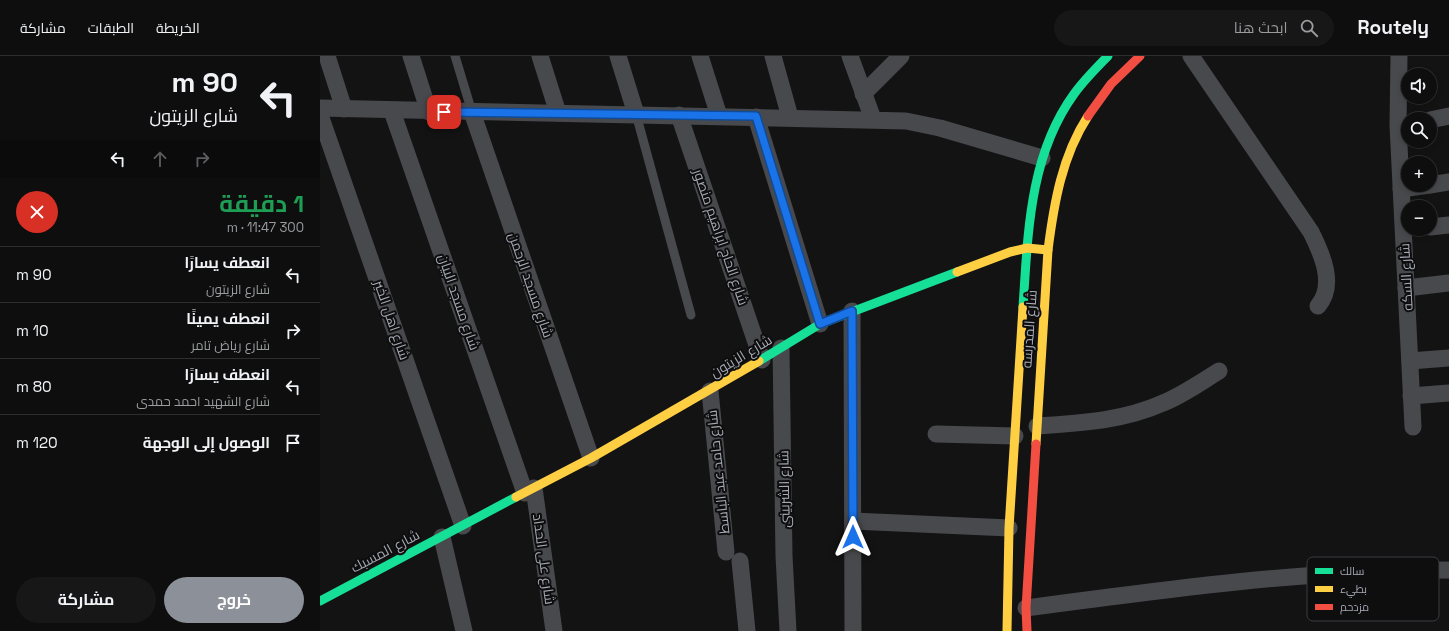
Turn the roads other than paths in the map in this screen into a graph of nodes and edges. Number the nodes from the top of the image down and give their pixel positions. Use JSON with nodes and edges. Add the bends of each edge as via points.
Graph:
{"nodes":[{"id":1,"x":327,"y":56,"type":"edge"},
{"id":2,"x":411,"y":56,"type":"edge"},
{"id":3,"x":455,"y":56,"type":"edge"},
{"id":4,"x":540,"y":56,"type":"edge"},
{"id":5,"x":618,"y":56,"type":"edge"},
{"id":6,"x":700,"y":56,"type":"edge"},
{"id":7,"x":773,"y":56,"type":"edge"},
{"id":8,"x":850,"y":56,"type":"edge"},
{"id":9,"x":901,"y":56,"type":"edge"},
{"id":10,"x":1107,"y":56,"type":"edge"},
{"id":11,"x":1140,"y":56,"type":"edge"},
{"id":12,"x":1190,"y":56,"type":"edge"},
{"id":13,"x":1399,"y":56,"type":"edge"},
{"id":14,"x":863,"y":94,"type":"junction"},
{"id":15,"x":320,"y":108,"type":"edge"},
{"id":16,"x":344,"y":109,"type":"junction"},
{"id":17,"x":392,"y":111,"type":"junction"},
{"id":18,"x":429,"y":112,"type":"junction"},
{"id":19,"x":472,"y":112,"type":"junction"},
{"id":20,"x":1402,"y":112,"type":"edge"},
{"id":21,"x":558,"y":113,"type":"junction"},
{"id":22,"x":636,"y":114,"type":"junction"},
{"id":23,"x":320,"y":115,"type":"edge"},
{"id":24,"x":679,"y":115,"type":"junction"},
{"id":25,"x":719,"y":116,"type":"junction"},
{"id":26,"x":756,"y":116,"type":"junction"},
{"id":27,"x":1449,"y":116,"type":"edge"},
{"id":28,"x":790,"y":117,"type":"junction"},
{"id":29,"x":873,"y":119,"type":"junction"},
{"id":30,"x":1437,"y":119,"type":"edge"},
{"id":31,"x":1042,"y":158,"type":"junction"},
{"id":32,"x":1449,"y":182,"type":"edge"},
{"id":33,"x":1437,"y":184,"type":"edge"},
{"id":34,"x":1449,"y":225,"type":"edge"},
{"id":35,"x":1437,"y":226,"type":"edge"},
{"id":36,"x":1408,"y":236,"type":"edge"},
{"id":37,"x":1027,"y":248,"type":"junction"},
{"id":38,"x":1048,"y":250,"type":"junction"},
{"id":39,"x":1449,"y":283,"type":"edge"},
{"id":40,"x":1406,"y":288,"type":"junction"},
{"id":41,"x":1318,"y":306,"type":"dead end"},
{"id":42,"x":852,"y":311,"type":"junction"},
{"id":43,"x":691,"y":315,"type":"dead end"},
{"id":44,"x":820,"y":324,"type":"junction"},
{"id":45,"x":781,"y":348,"type":"junction"},
{"id":46,"x":1449,"y":358,"type":"edge"},
{"id":47,"x":762,"y":360,"type":"junction"},
{"id":48,"x":1410,"y":361,"type":"junction"},
{"id":49,"x":1219,"y":371,"type":"dead end"},
{"id":50,"x":710,"y":391,"type":"junction"},
{"id":51,"x":1449,"y":393,"type":"edge"},
{"id":52,"x":1411,"y":396,"type":"junction"},
{"id":53,"x":1037,"y":426,"type":"junction"},
{"id":54,"x":1413,"y":427,"type":"dead end"},
{"id":55,"x":936,"y":434,"type":"dead end"},
{"id":56,"x":1015,"y":436,"type":"junction"},
{"id":57,"x":591,"y":458,"type":"junction"},
{"id":58,"x":530,"y":491,"type":"junction"},
{"id":59,"x":853,"y":521,"type":"junction"},
{"id":60,"x":463,"y":526,"type":"junction"},
{"id":61,"x":1009,"y":528,"type":"junction"},
{"id":62,"x":442,"y":537,"type":"junction"},
{"id":63,"x":1307,"y":575,"type":"edge"},
{"id":64,"x":320,"y":602,"type":"edge"},
{"id":65,"x":1026,"y":608,"type":"junction"},
{"id":66,"x":464,"y":631,"type":"edge"},
{"id":67,"x":554,"y":631,"type":"edge"},
{"id":68,"x":747,"y":631,"type":"edge"},
{"id":69,"x":788,"y":631,"type":"edge"},
{"id":70,"x":854,"y":631,"type":"edge"},
{"id":71,"x":1007,"y":631,"type":"edge"},
{"id":72,"x":1026,"y":631,"type":"edge"}],
"edges":[{"from":1,"to":16,"type":"street"},
{"from":2,"to":18,"type":"street"},
{"from":3,"to":19,"type":"lane"},
{"from":4,"to":21,"type":"street"},
{"from":5,"to":22,"type":"street"},
{"from":6,"to":25,"type":"street"},
{"from":7,"to":28,"type":"street"},
{"from":8,"to":14,"type":"street"},
{"from":9,"to":14,"type":"street"},
{"from":10,"to":31,"type":"street","name":"شارع المدرسه","via":[[1067,102],[1056,120]]},
{"from":11,"to":38,"type":"street","name":"شارع المدرسه","via":[[1103,93],[1077,134],[1059,178]]},
{"from":12,"to":41,"type":"street","via":[[1311,232],[1327,277],[1327,290]]},
{"from":13,"to":20,"type":"street","name":"شارع السكه"},
{"from":14,"to":29,"type":"street"},
{"from":15,"to":16,"type":"street"},
{"from":16,"to":17,"type":"street"},
{"from":17,"to":18,"type":"street"},
{"from":17,"to":58,"type":"street","name":"شارع مسجد البيان"},
{"from":18,"to":19,"type":"street"},
{"from":19,"to":21,"type":"street"},
{"from":19,"to":57,"type":"street","name":"شارع مسجد الرحمن"},
{"from":21,"to":22,"type":"street"},
{"from":22,"to":24,"type":"street"},
{"from":22,"to":43,"type":"lane"},
{"from":23,"to":60,"type":"street","name":"شارع اهل الخير"},
{"from":24,"to":25,"type":"street"},
{"from":24,"to":47,"type":"street","name":"شارع الحاج ابراهيم منصور"},
{"from":25,"to":26,"type":"street"},
{"from":26,"to":28,"type":"street"},
{"from":26,"to":44,"type":"street"},
{"from":27,"to":30,"type":"street"},
{"from":28,"to":29,"type":"street"},
{"from":29,"to":31,"type":"street","via":[[906,121],[940,128]]},
{"from":31,"to":37,"type":"street","name":"شارع المدرسه","via":[[1032,200]]},
{"from":32,"to":33,"type":"street"},
{"from":34,"to":35,"type":"street"},
{"from":36,"to":40,"type":"street","name":"شارع السكه"},
{"from":37,"to":38,"type":"street","name":"شارع الزيتون"},
{"from":37,"to":42,"type":"street","name":"شارع الزيتون"},
{"from":37,"to":56,"type":"street","name":"شارع المدرسه"},
{"from":38,"to":53,"type":"street","name":"شارع المدرسه"},
{"from":39,"to":40,"type":"street"},
{"from":40,"to":48,"type":"street","name":"شارع السكه"},
{"from":42,"to":44,"type":"street","name":"شارع الزيتون"},
{"from":42,"to":59,"type":"street"},
{"from":44,"to":45,"type":"street","name":"شارع الزيتون"},
{"from":45,"to":47,"type":"street","name":"شارع الزيتون"},
{"from":45,"to":69,"type":"street","name":"شارع الشربينى","via":[[784,556]]},
{"from":46,"to":48,"type":"street"},
{"from":47,"to":50,"type":"street","name":"شارع الزيتون"},
{"from":48,"to":52,"type":"street","name":"شارع السكه"},
{"from":49,"to":53,"type":"street","via":[[1164,403],[1142,412],[1094,422]]},
{"from":50,"to":57,"type":"street","name":"شارع الزيتون"},
{"from":50,"to":68,"type":"street","name":"شارع حامد عبد الباسط","via":[[733,557]]},
{"from":51,"to":52,"type":"street"},
{"from":52,"to":54,"type":"street","name":"شارع السكه"},
{"from":53,"to":65,"type":"street","name":"شارع المدرسه"},
{"from":55,"to":56,"type":"street"},
{"from":56,"to":61,"type":"street","name":"شارع المدرسه"},
{"from":57,"to":58,"type":"street","name":"شارع الزيتون"},
{"from":58,"to":60,"type":"street","name":"شارع الزيتون"},
{"from":58,"to":67,"type":"street","name":"شارع على الحداد"},
{"from":59,"to":61,"type":"street"},
{"from":59,"to":70,"type":"street"},
{"from":60,"to":62,"type":"street","name":"شارع المسبك"},
{"from":61,"to":71,"type":"street","name":"شارع المدرسه"},
{"from":62,"to":64,"type":"street","name":"شارع المسبك"},
{"from":62,"to":66,"type":"street"},
{"from":63,"to":65,"type":"street","via":[[1183,587]]},
{"from":65,"to":72,"type":"street","name":"شارع المدرسه"}]}
